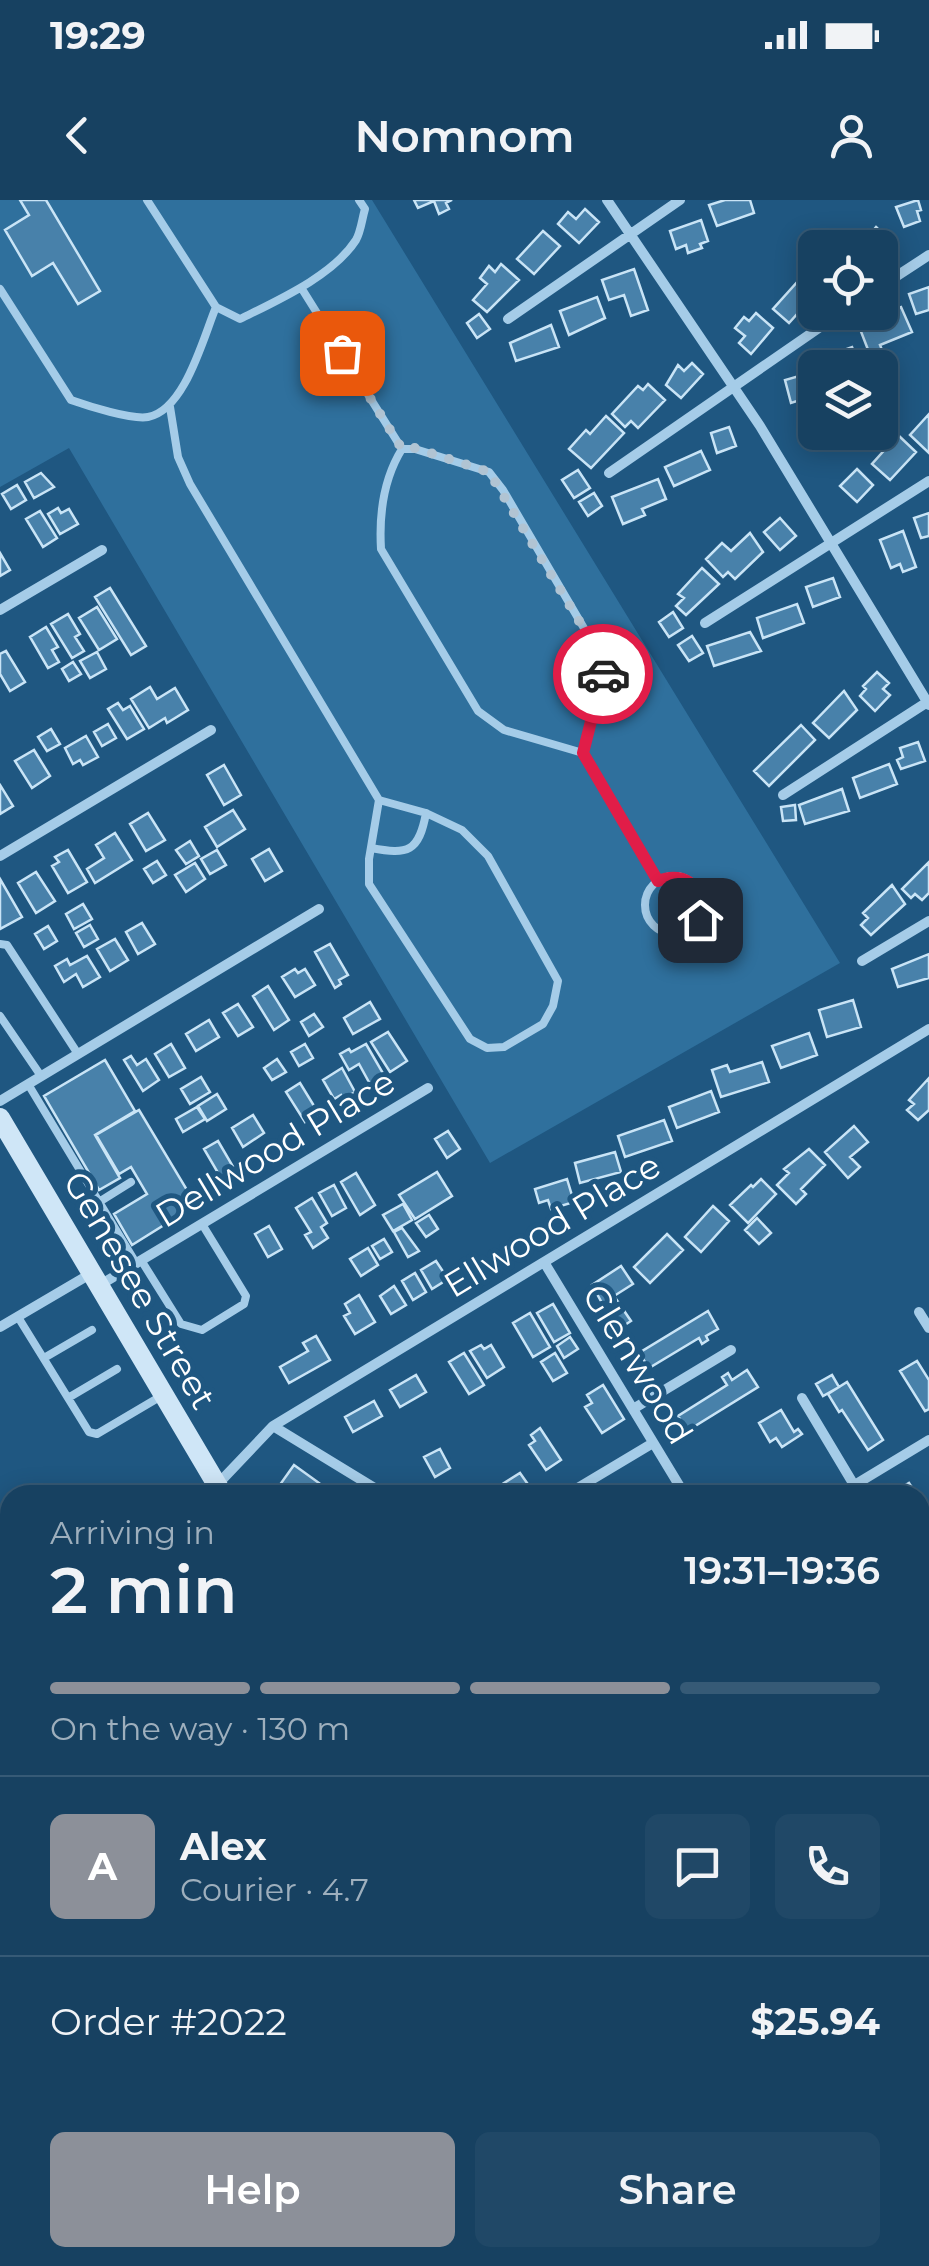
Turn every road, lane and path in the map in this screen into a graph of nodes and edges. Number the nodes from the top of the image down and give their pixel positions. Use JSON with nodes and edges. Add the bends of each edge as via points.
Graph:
{"nodes":[{"id":1,"x":147,"y":200,"type":"edge"},
{"id":2,"x":359,"y":200,"type":"edge"},
{"id":3,"x":607,"y":200,"type":"edge"},
{"id":4,"x":680,"y":200,"type":"edge"},
{"id":5,"x":632,"y":234,"type":"junction"},
{"id":6,"x":929,"y":255,"type":"edge"},
{"id":7,"x":898,"y":275,"type":"edge"},
{"id":8,"x":0,"y":288,"type":"edge"},
{"id":9,"x":302,"y":289,"type":"junction"},
{"id":10,"x":216,"y":306,"type":"junction"},
{"id":11,"x":508,"y":320,"type":"dead end"},
{"id":12,"x":816,"y":330,"type":"edge"},
{"id":13,"x":734,"y":386,"type":"junction"},
{"id":14,"x":170,"y":407,"type":"junction"},
{"id":15,"x":402,"y":449,"type":"junction"},
{"id":16,"x":609,"y":472,"type":"dead end"},
{"id":17,"x":929,"y":481,"type":"edge"},
{"id":18,"x":832,"y":542,"type":"junction"},
{"id":19,"x":102,"y":550,"type":"dead end"},
{"id":20,"x":0,"y":610,"type":"edge"},
{"id":21,"x":705,"y":623,"type":"dead end"},
{"id":22,"x":928,"y":703,"type":"edge"},
{"id":23,"x":211,"y":730,"type":"dead end"},
{"id":24,"x":583,"y":753,"type":"junction"},
{"id":25,"x":783,"y":796,"type":"dead end"},
{"id":26,"x":379,"y":800,"type":"junction"},
{"id":27,"x":426,"y":813,"type":"junction"},
{"id":28,"x":371,"y":848,"type":"junction"},
{"id":29,"x":0,"y":856,"type":"edge"},
{"id":30,"x":658,"y":881,"type":"junction"},
{"id":31,"x":320,"y":909,"type":"dead end"},
{"id":32,"x":929,"y":921,"type":"edge"},
{"id":33,"x":0,"y":944,"type":"edge"},
{"id":34,"x":862,"y":961,"type":"dead end"},
{"id":35,"x":0,"y":1016,"type":"edge"},
{"id":36,"x":929,"y":1029,"type":"edge"},
{"id":37,"x":78,"y":1054,"type":"junction"},
{"id":38,"x":41,"y":1076,"type":"junction"},
{"id":39,"x":28,"y":1084,"type":"junction"},
{"id":40,"x":428,"y":1088,"type":"dead end"},
{"id":41,"x":0,"y":1100,"type":"edge"},
{"id":42,"x":2,"y":1125,"type":"edge"},
{"id":43,"x":131,"y":1182,"type":"dead end"},
{"id":44,"x":99,"y":1202,"type":"junction"},
{"id":45,"x":202,"y":1224,"type":"junction"},
{"id":46,"x":138,"y":1262,"type":"junction"},
{"id":47,"x":544,"y":1262,"type":"junction"},
{"id":48,"x":95,"y":1279,"type":"junction"},
{"id":49,"x":919,"y":1312,"type":"dead end"},
{"id":50,"x":18,"y":1316,"type":"junction"},
{"id":51,"x":0,"y":1328,"type":"edge"},
{"id":52,"x":929,"y":1328,"type":"edge"},
{"id":53,"x":92,"y":1330,"type":"dead end"},
{"id":54,"x":730,"y":1350,"type":"dead end"},
{"id":55,"x":44,"y":1358,"type":"junction"},
{"id":56,"x":116,"y":1369,"type":"dead end"},
{"id":57,"x":163,"y":1395,"type":"junction"},
{"id":58,"x":68,"y":1398,"type":"junction"},
{"id":59,"x":802,"y":1398,"type":"dead end"},
{"id":60,"x":633,"y":1409,"type":"junction"},
{"id":61,"x":274,"y":1426,"type":"junction"},
{"id":62,"x":929,"y":1440,"type":"edge"},
{"id":63,"x":654,"y":1443,"type":"junction"},
{"id":64,"x":209,"y":1485,"type":"edge"},
{"id":65,"x":219,"y":1485,"type":"edge"},
{"id":66,"x":370,"y":1485,"type":"edge"},
{"id":67,"x":583,"y":1485,"type":"edge"},
{"id":68,"x":679,"y":1485,"type":"edge"},
{"id":69,"x":854,"y":1485,"type":"edge"},
{"id":70,"x":864,"y":1485,"type":"edge"}],
"edges":[{"from":1,"to":10,"type":"lane"},
{"from":2,"to":9,"type":"lane","via":[[365,210],[356,239]]},
{"from":3,"to":5,"type":"street"},
{"from":4,"to":5,"type":"street"},
{"from":5,"to":11,"type":"street"},
{"from":5,"to":13,"type":"street"},
{"from":6,"to":7,"type":"street"},
{"from":8,"to":14,"type":"lane","via":[[72,400],[147,418]]},
{"from":9,"to":10,"type":"lane","via":[[240,319]]},
{"from":9,"to":15,"type":"lane"},
{"from":10,"to":14,"type":"lane"},
{"from":12,"to":13,"type":"street"},
{"from":13,"to":16,"type":"street"},
{"from":13,"to":18,"type":"street"},
{"from":14,"to":26,"type":"lane","via":[[190,484]]},
{"from":15,"to":24,"type":"lane","via":[[489,472],[521,522],[605,664]]},
{"from":15,"to":24,"type":"lane","via":[[380,523],[381,549],[478,711],[504,730]]},
{"from":17,"to":18,"type":"street"},
{"from":18,"to":21,"type":"street"},
{"from":18,"to":22,"type":"street"},
{"from":19,"to":20,"type":"street"},
{"from":22,"to":25,"type":"street"},
{"from":23,"to":29,"type":"street"},
{"from":24,"to":30,"type":"lane"},
{"from":26,"to":27,"type":"lane"},
{"from":26,"to":28,"type":"lane"},
{"from":27,"to":28,"type":"lane","via":[[411,849]]},
{"from":27,"to":28,"type":"lane","via":[[462,830],[488,856],[558,981],[543,1024],[504,1047],[470,1039],[369,884]]},
{"from":30,"to":30,"type":"lane","via":[[684,878],[698,890],[703,910],[690,930],[665,934],[649,922],[645,898]]},
{"from":31,"to":37,"type":"street"},
{"from":32,"to":34,"type":"street"},
{"from":33,"to":37,"type":"lane","via":[[7,945]]},
{"from":35,"to":38,"type":"lane"},
{"from":36,"to":47,"type":"street","name":"Ellwood Place"},
{"from":37,"to":38,"type":"street"},
{"from":38,"to":39,"type":"street"},
{"from":39,"to":41,"type":"street"},
{"from":39,"to":44,"type":"lane"},
{"from":40,"to":45,"type":"street","name":"Dellwood Place"},
{"from":42,"to":48,"type":"main road","name":"Genesee Street"},
{"from":43,"to":44,"type":"lane"},
{"from":44,"to":46,"type":"lane"},
{"from":45,"to":46,"type":"street","name":"Dellwood Place"},
{"from":45,"to":46,"type":"lane","via":[[246,1296],[244,1304],[202,1330],[181,1324]]},
{"from":46,"to":48,"type":"street","name":"Dellwood Place"},
{"from":47,"to":60,"type":"street","name":"Glenwood"},
{"from":47,"to":61,"type":"street","name":"Ellwood Place"},
{"from":48,"to":50,"type":"street","name":"Dellwood Place"},
{"from":48,"to":57,"type":"main road","name":"Genesee Street"},
{"from":49,"to":52,"type":"street"},
{"from":50,"to":51,"type":"street","name":"Dellwood Place"},
{"from":50,"to":55,"type":"lane"},
{"from":53,"to":55,"type":"lane"},
{"from":54,"to":60,"type":"street"},
{"from":55,"to":58,"type":"lane"},
{"from":56,"to":58,"type":"lane"},
{"from":57,"to":58,"type":"lane","via":[[97,1434]]},
{"from":57,"to":64,"type":"main road","name":"Genesee Street"},
{"from":59,"to":69,"type":"street"},
{"from":60,"to":63,"type":"street","name":"Glenwood"},
{"from":61,"to":65,"type":"street","name":"Ellwood Place"},
{"from":61,"to":66,"type":"street"},
{"from":62,"to":70,"type":"street"},
{"from":63,"to":67,"type":"street"},
{"from":63,"to":68,"type":"street","name":"Glenwood"}]}
